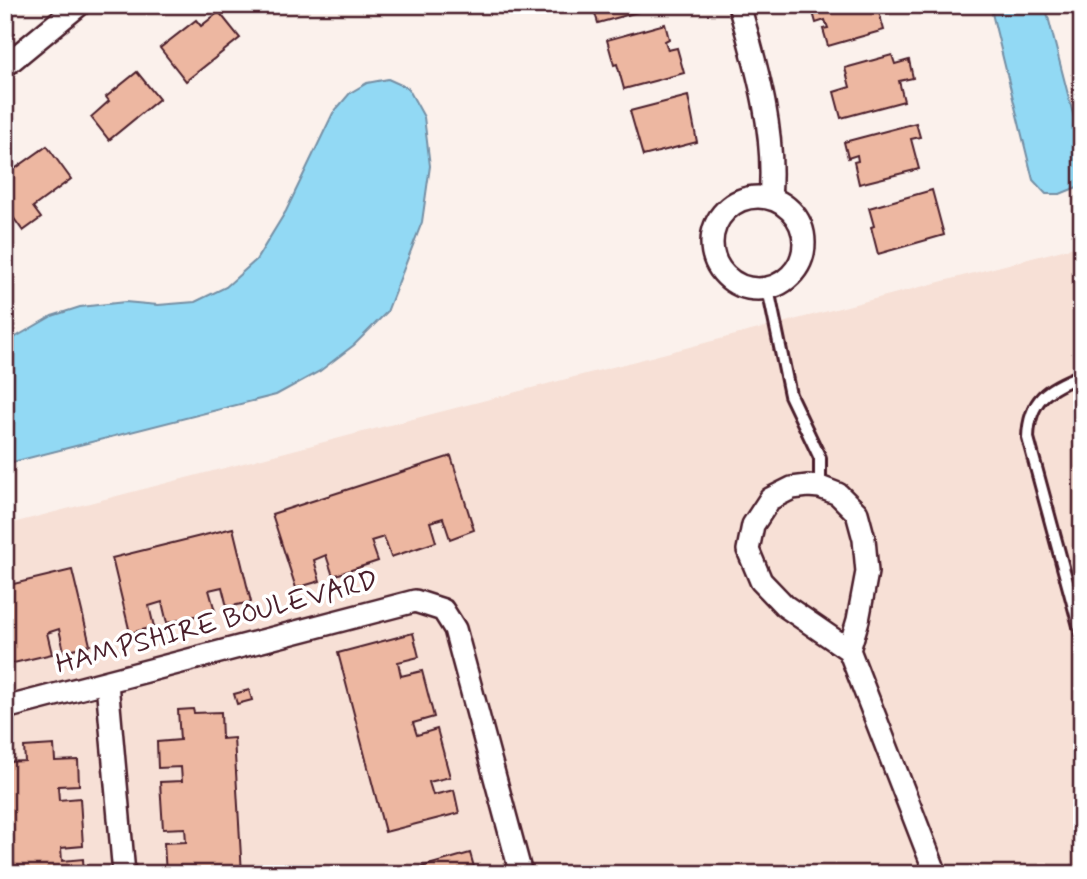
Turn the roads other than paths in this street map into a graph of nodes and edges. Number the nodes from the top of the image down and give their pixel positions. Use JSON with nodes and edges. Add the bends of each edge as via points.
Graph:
{"nodes":[{"id":1,"x":79,"y":5,"type":"edge"},
{"id":2,"x":739,"y":5,"type":"edge"},
{"id":3,"x":5,"y":66,"type":"edge"},
{"id":4,"x":770,"y":198,"type":"junction"},
{"id":5,"x":768,"y":289,"type":"junction"},
{"id":6,"x":1082,"y":375,"type":"edge"},
{"id":7,"x":820,"y":487,"type":"junction"},
{"id":8,"x":1082,"y":637,"type":"edge"},
{"id":9,"x":849,"y":650,"type":"junction"},
{"id":10,"x":107,"y":683,"type":"junction"},
{"id":11,"x":5,"y":708,"type":"edge"},
{"id":12,"x":124,"y":874,"type":"edge"},
{"id":13,"x":521,"y":874,"type":"edge"},
{"id":14,"x":936,"y":874,"type":"edge"}],
"edges":[{"from":1,"to":3,"type":"street"},
{"from":2,"to":4,"type":"street","via":[[765,110]]},
{"from":4,"to":5,"type":"street","via":[[797,218],[804,250],[796,271]]},
{"from":4,"to":5,"type":"street","via":[[747,198],[728,208],[712,237],[714,259],[726,277],[746,288]]},
{"from":5,"to":7,"type":"lane","via":[[789,395],[820,458]]},
{"from":6,"to":8,"type":"lane","via":[[1055,386],[1037,404],[1028,419],[1028,438]]},
{"from":7,"to":9,"type":"street","via":[[838,494],[857,513],[864,539],[866,572]]},
{"from":7,"to":9,"type":"street","via":[[792,488],[769,499],[753,525],[748,550],[761,581],[785,606]]},
{"from":9,"to":14,"type":"street"},
{"from":10,"to":11,"type":"street","name":"HAMPSHIRE BOULEVARD"},
{"from":10,"to":12,"type":"street"},
{"from":10,"to":13,"type":"street","name":"HAMPSHIRE BOULEVARD","via":[[415,601],[443,610],[455,629]]}]}
